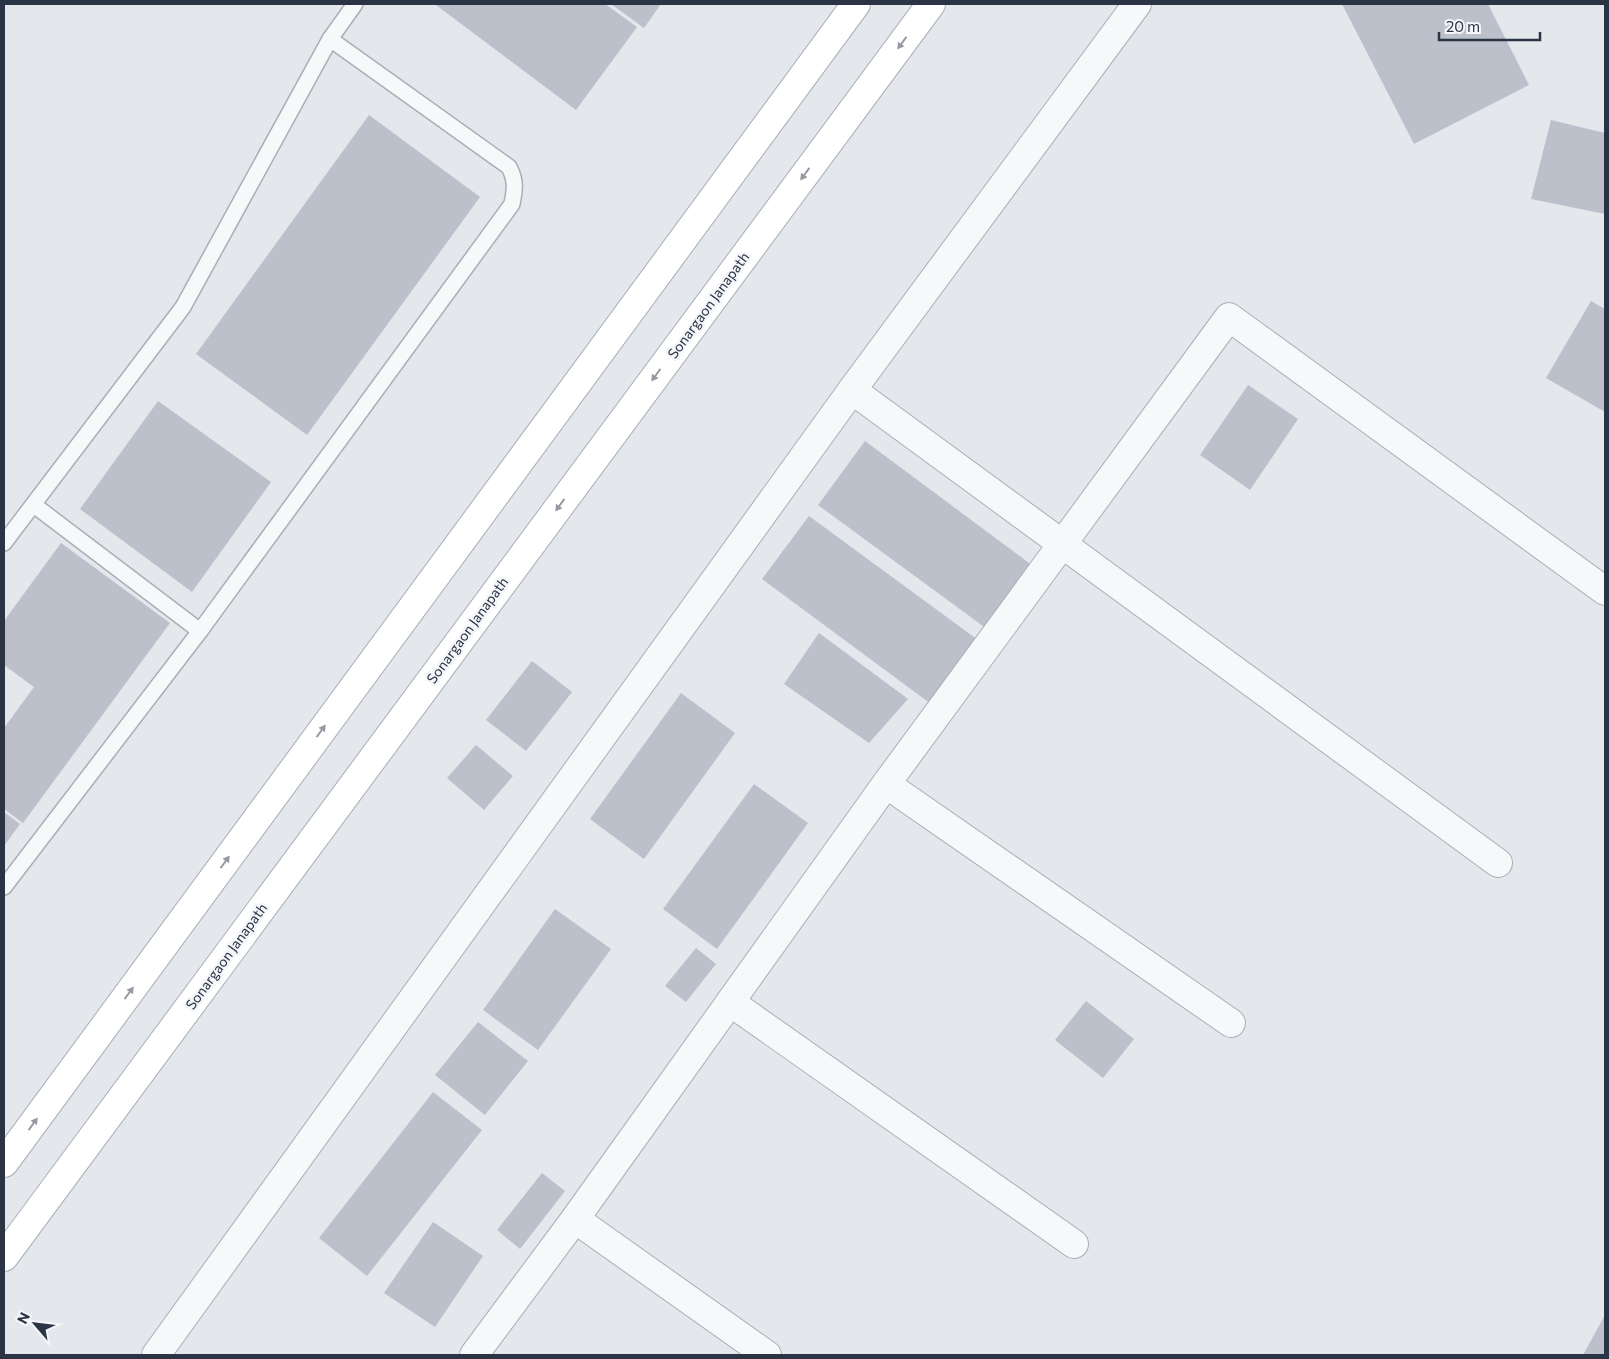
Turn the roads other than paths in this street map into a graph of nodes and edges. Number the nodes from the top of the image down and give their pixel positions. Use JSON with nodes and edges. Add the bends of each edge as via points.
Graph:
{"nodes":[{"id":1,"x":356,"y":4,"type":"edge"},
{"id":2,"x":856,"y":4,"type":"edge"},
{"id":3,"x":931,"y":4,"type":"edge"},
{"id":4,"x":1137,"y":4,"type":"edge"},
{"id":5,"x":330,"y":39,"type":"junction"},
{"id":6,"x":852,"y":390,"type":"junction"},
{"id":7,"x":34,"y":505,"type":"junction"},
{"id":8,"x":4,"y":543,"type":"edge"},
{"id":9,"x":1063,"y":545,"type":"junction"},
{"id":10,"x":1605,"y":592,"type":"edge"},
{"id":11,"x":200,"y":631,"type":"junction"},
{"id":12,"x":886,"y":784,"type":"junction"},
{"id":13,"x":1498,"y":863,"type":"dead end"},
{"id":14,"x":4,"y":887,"type":"edge"},
{"id":15,"x":730,"y":1002,"type":"junction"},
{"id":16,"x":1231,"y":1023,"type":"dead end"},
{"id":17,"x":4,"y":1163,"type":"edge"},
{"id":18,"x":574,"y":1219,"type":"junction"},
{"id":19,"x":1074,"y":1244,"type":"dead end"},
{"id":20,"x":4,"y":1257,"type":"edge"},
{"id":21,"x":156,"y":1355,"type":"edge"},
{"id":22,"x":474,"y":1355,"type":"edge"},
{"id":23,"x":767,"y":1355,"type":"edge"}],
"edges":[{"from":1,"to":5,"type":"lane"},
{"from":17,"to":2,"type":"main road","one_way":true},
{"from":3,"to":20,"type":"main road","name":"Sonargaon Janapath","one_way":true},
{"from":4,"to":6,"type":"street"},
{"from":5,"to":7,"type":"lane","via":[[183,307]]},
{"from":5,"to":11,"type":"lane","via":[[508,167],[516,187],[512,204]]},
{"from":6,"to":9,"type":"street"},
{"from":6,"to":21,"type":"street"},
{"from":7,"to":8,"type":"lane"},
{"from":7,"to":11,"type":"lane"},
{"from":9,"to":10,"type":"street","via":[[1229,317]]},
{"from":9,"to":12,"type":"street"},
{"from":9,"to":13,"type":"street"},
{"from":11,"to":14,"type":"lane"},
{"from":12,"to":15,"type":"street"},
{"from":12,"to":16,"type":"street"},
{"from":15,"to":18,"type":"street"},
{"from":15,"to":19,"type":"street"},
{"from":18,"to":22,"type":"street"},
{"from":18,"to":23,"type":"street"}]}
